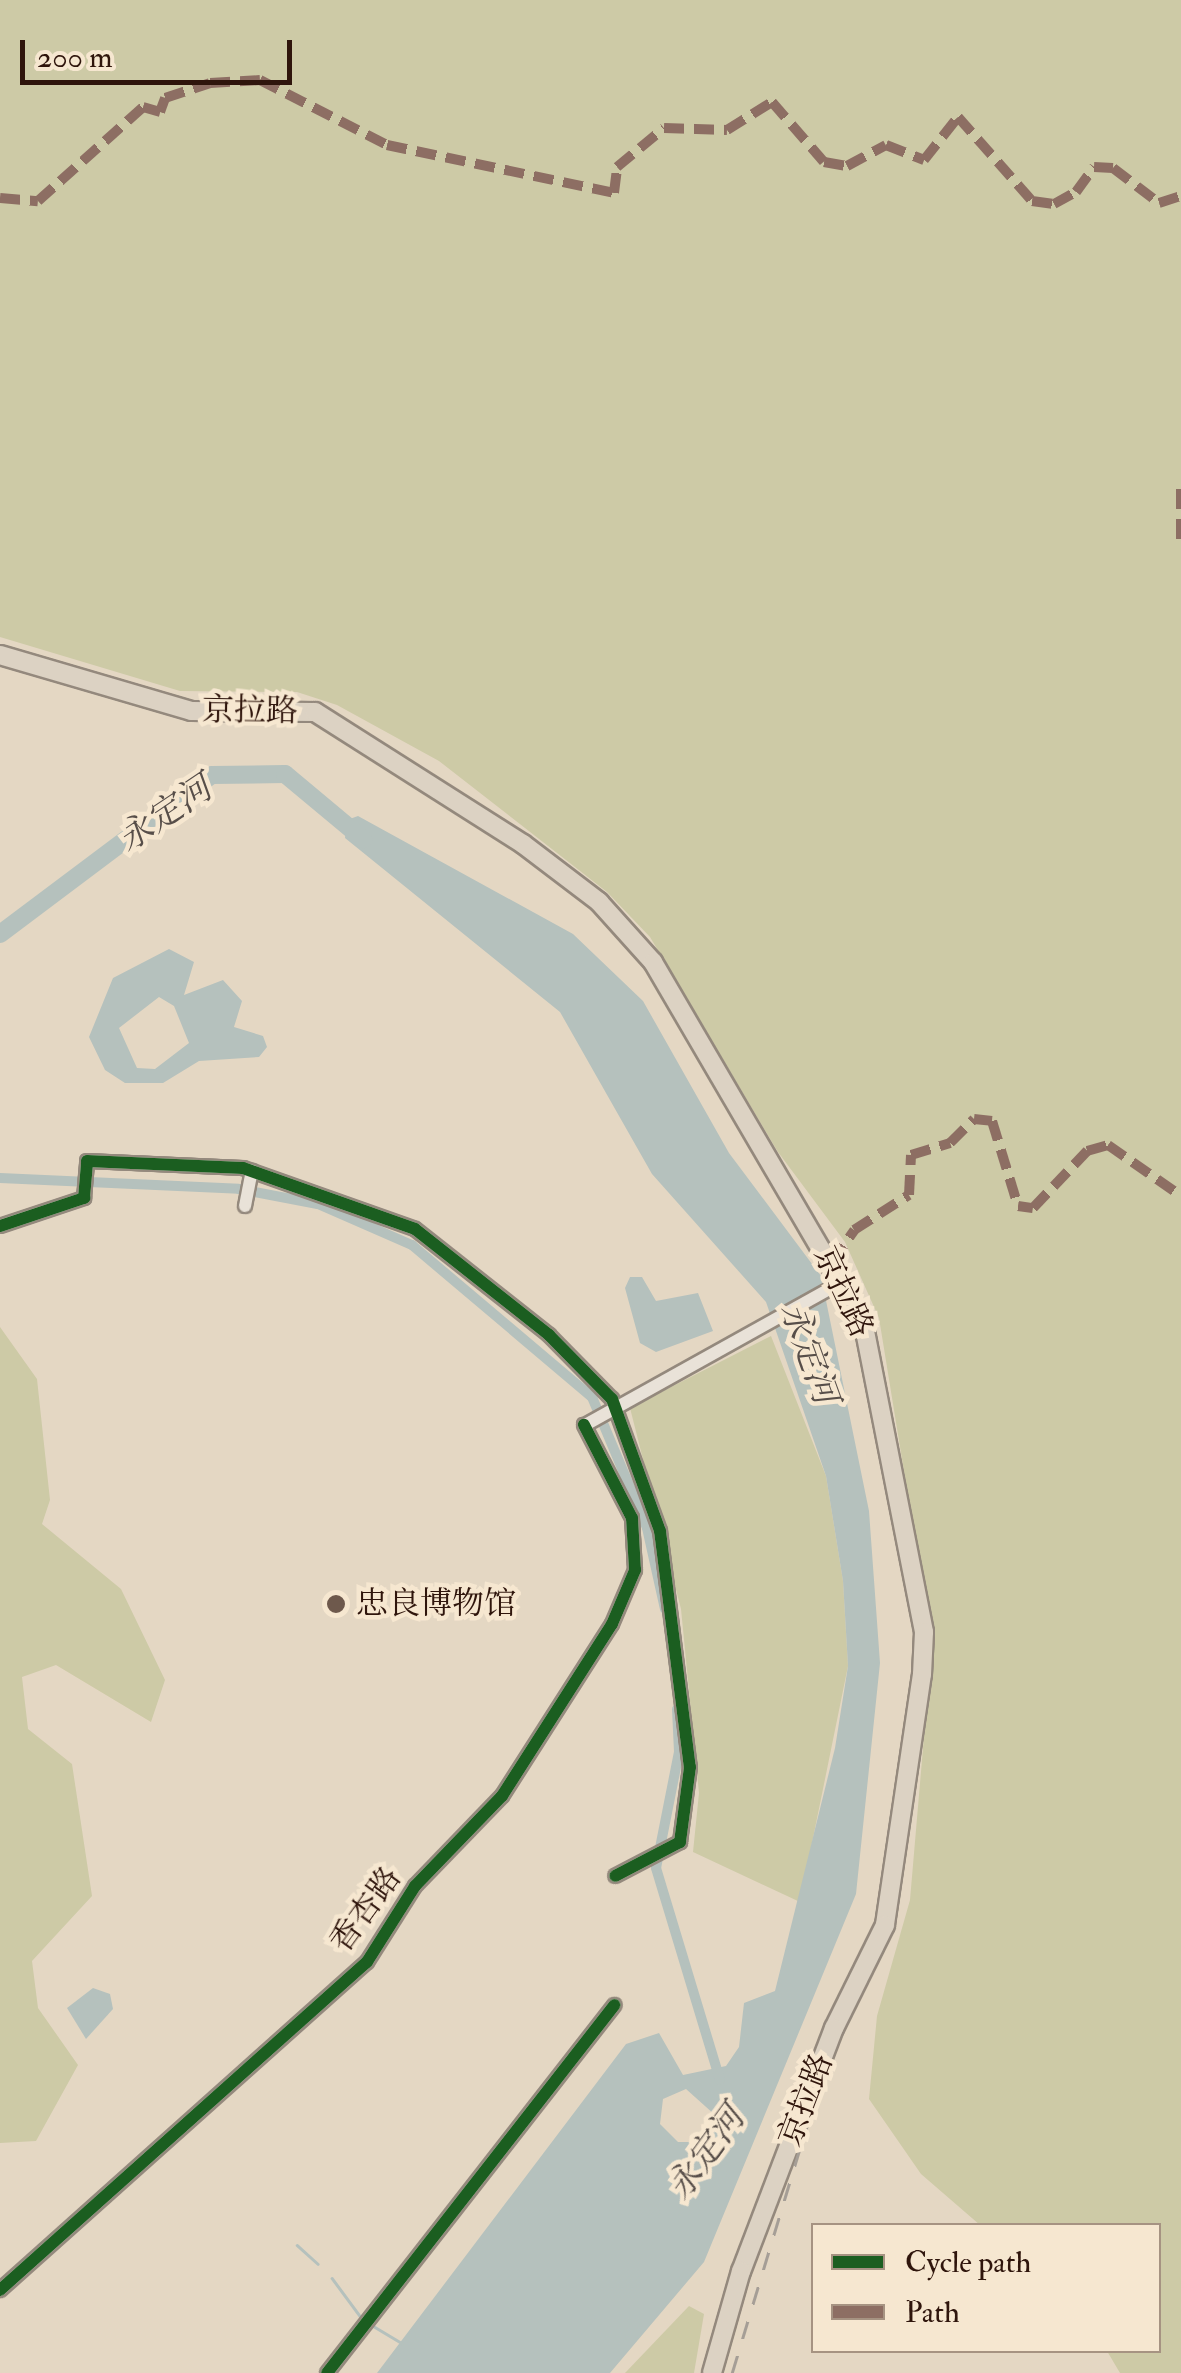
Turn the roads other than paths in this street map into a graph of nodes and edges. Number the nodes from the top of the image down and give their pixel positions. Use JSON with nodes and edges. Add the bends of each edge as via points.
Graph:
{"nodes":[{"id":1,"x":0,"y":654,"type":"edge"},
{"id":2,"x":252,"y":1171,"type":"junction"},
{"id":3,"x":245,"y":1206,"type":"dead end"},
{"id":4,"x":0,"y":1226,"type":"edge"},
{"id":5,"x":837,"y":1285,"type":"junction"},
{"id":6,"x":617,"y":1406,"type":"junction"},
{"id":7,"x":615,"y":1876,"type":"dead end"},
{"id":8,"x":614,"y":2005,"type":"dead end"},
{"id":9,"x":0,"y":2290,"type":"edge"},
{"id":10,"x":327,"y":2373,"type":"edge"},
{"id":11,"x":712,"y":2373,"type":"edge"}],
"edges":[{"from":1,"to":5,"type":"highway","name":"京拉路","via":[[190,711],[315,712],[524,844],[599,902],[652,962]]},
{"from":2,"to":3,"type":"street"},
{"from":2,"to":4,"type":"street","via":[[87,1160],[84,1198]]},
{"from":2,"to":6,"type":"street","via":[[414,1228],[550,1335]]},
{"from":5,"to":6,"type":"street","name":"香杏路"},
{"from":5,"to":11,"type":"highway","name":"京拉路","via":[[873,1361],[924,1632],[922,1674],[885,1925],[774,2184]]},
{"from":6,"to":7,"type":"street","via":[[660,1531],[686,1693],[682,1836],[666,1852]]},
{"from":6,"to":9,"type":"street","name":"香杏路","via":[[584,1425],[632,1518],[634,1570],[612,1624],[502,1796],[415,1886],[367,1962]]},
{"from":8,"to":10,"type":"street"}]}
